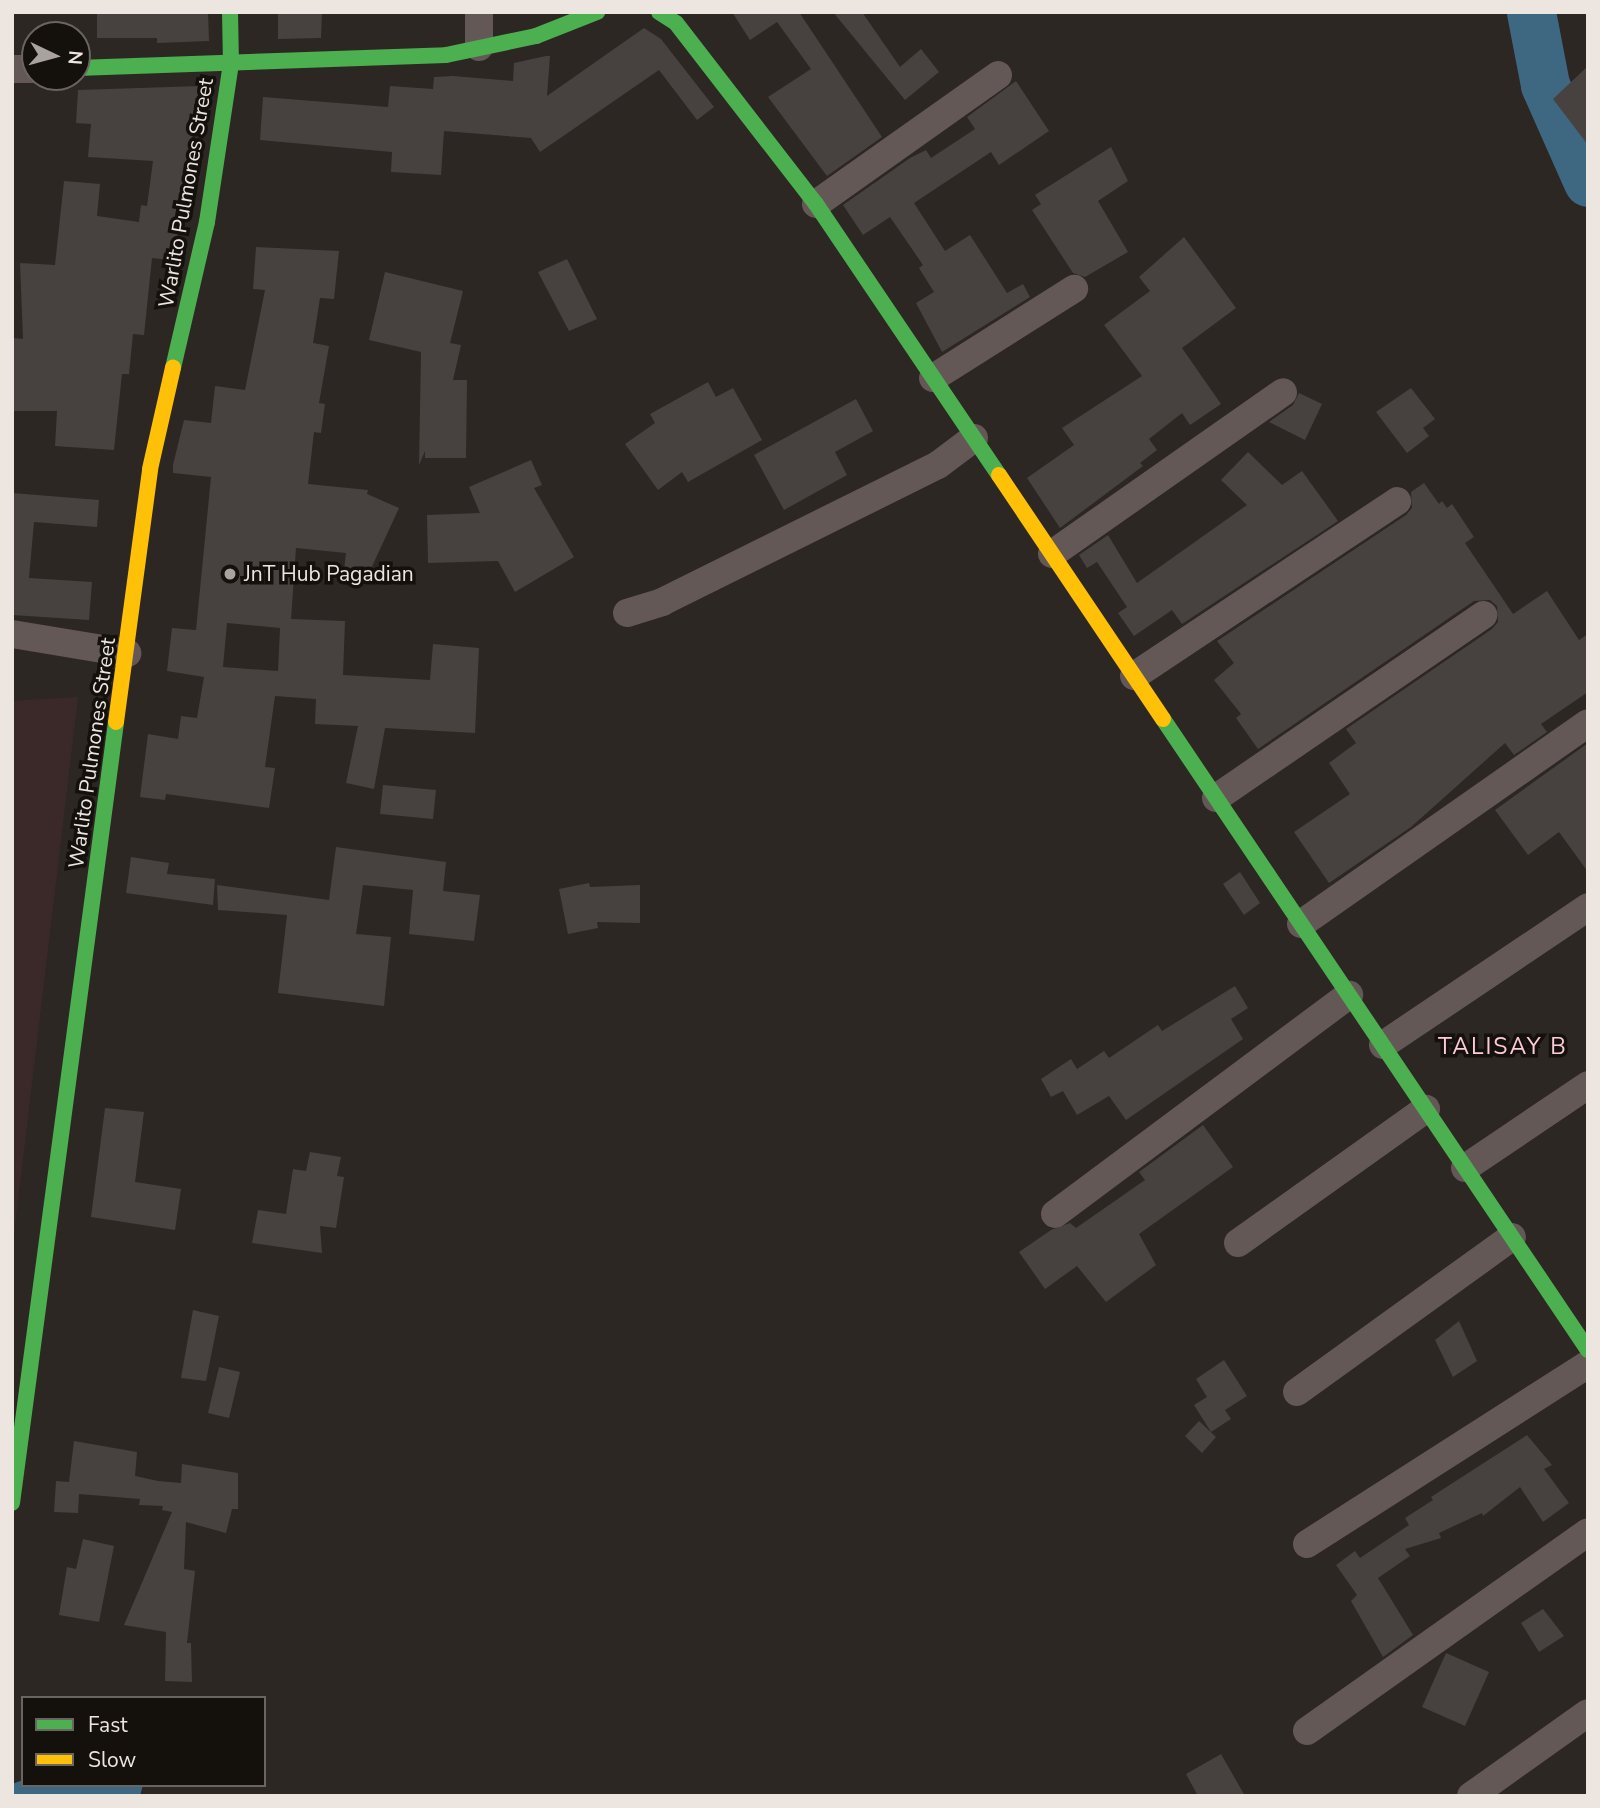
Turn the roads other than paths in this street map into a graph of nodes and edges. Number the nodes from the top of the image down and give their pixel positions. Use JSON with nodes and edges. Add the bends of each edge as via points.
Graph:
{"nodes":[{"id":1,"x":230,"y":12,"type":"edge"},
{"id":2,"x":479,"y":12,"type":"edge"},
{"id":3,"x":597,"y":12,"type":"edge"},
{"id":4,"x":659,"y":12,"type":"edge"},
{"id":5,"x":479,"y":47,"type":"junction"},
{"id":6,"x":231,"y":64,"type":"junction"},
{"id":7,"x":91,"y":68,"type":"edge"},
{"id":8,"x":998,"y":75,"type":"dead end"},
{"id":9,"x":816,"y":204,"type":"junction"},
{"id":10,"x":1074,"y":289,"type":"dead end"},
{"id":11,"x":933,"y":378,"type":"junction"},
{"id":12,"x":1283,"y":392,"type":"dead end"},
{"id":13,"x":974,"y":438,"type":"junction"},
{"id":14,"x":1397,"y":501,"type":"dead end"},
{"id":15,"x":1052,"y":554,"type":"junction"},
{"id":16,"x":627,"y":613,"type":"dead end"},
{"id":17,"x":1483,"y":615,"type":"dead end"},
{"id":18,"x":12,"y":634,"type":"edge"},
{"id":19,"x":127,"y":653,"type":"junction"},
{"id":20,"x":1133,"y":676,"type":"junction"},
{"id":21,"x":1588,"y":723,"type":"edge"},
{"id":22,"x":1216,"y":798,"type":"junction"},
{"id":23,"x":1588,"y":907,"type":"edge"},
{"id":24,"x":1301,"y":924,"type":"junction"},
{"id":25,"x":1349,"y":995,"type":"junction"},
{"id":26,"x":1383,"y":1045,"type":"junction"},
{"id":27,"x":1588,"y":1085,"type":"edge"},
{"id":28,"x":1426,"y":1110,"type":"junction"},
{"id":29,"x":1465,"y":1168,"type":"junction"},
{"id":30,"x":1055,"y":1214,"type":"dead end"},
{"id":31,"x":1512,"y":1237,"type":"junction"},
{"id":32,"x":1238,"y":1242,"type":"dead end"},
{"id":33,"x":1588,"y":1350,"type":"edge"},
{"id":34,"x":1588,"y":1364,"type":"edge"},
{"id":35,"x":1297,"y":1392,"type":"dead end"},
{"id":36,"x":12,"y":1503,"type":"edge"},
{"id":37,"x":1588,"y":1532,"type":"edge"},
{"id":38,"x":1307,"y":1544,"type":"dead end"},
{"id":39,"x":1588,"y":1713,"type":"edge"},
{"id":40,"x":1307,"y":1731,"type":"dead end"},
{"id":41,"x":1471,"y":1796,"type":"edge"}],
"edges":[{"from":1,"to":6,"type":"street","name":"Warlito Pulmones Street"},
{"from":2,"to":5,"type":"street"},
{"from":3,"to":5,"type":"street","via":[[536,36]]},
{"from":4,"to":9,"type":"street","via":[[676,23]]},
{"from":5,"to":6,"type":"street","via":[[446,55]]},
{"from":6,"to":7,"type":"street"},
{"from":6,"to":19,"type":"street","name":"Warlito Pulmones Street","via":[[207,222],[150,469]]},
{"from":8,"to":9,"type":"street"},
{"from":9,"to":11,"type":"street"},
{"from":10,"to":11,"type":"street"},
{"from":11,"to":13,"type":"street"},
{"from":12,"to":15,"type":"street"},
{"from":13,"to":15,"type":"street"},
{"from":13,"to":16,"type":"street","via":[[939,465],[663,602]]},
{"from":14,"to":20,"type":"street"},
{"from":15,"to":20,"type":"street"},
{"from":17,"to":22,"type":"street"},
{"from":18,"to":19,"type":"street"},
{"from":19,"to":36,"type":"street","name":"Warlito Pulmones Street"},
{"from":20,"to":22,"type":"street"},
{"from":21,"to":24,"type":"street"},
{"from":22,"to":24,"type":"street"},
{"from":23,"to":26,"type":"street"},
{"from":24,"to":25,"type":"street"},
{"from":25,"to":26,"type":"street"},
{"from":25,"to":30,"type":"street"},
{"from":26,"to":28,"type":"street"},
{"from":27,"to":29,"type":"street"},
{"from":28,"to":29,"type":"street"},
{"from":28,"to":32,"type":"street"},
{"from":29,"to":31,"type":"street"},
{"from":31,"to":33,"type":"street"},
{"from":31,"to":35,"type":"street"},
{"from":34,"to":38,"type":"street"},
{"from":37,"to":40,"type":"street"},
{"from":39,"to":41,"type":"street"}]}
